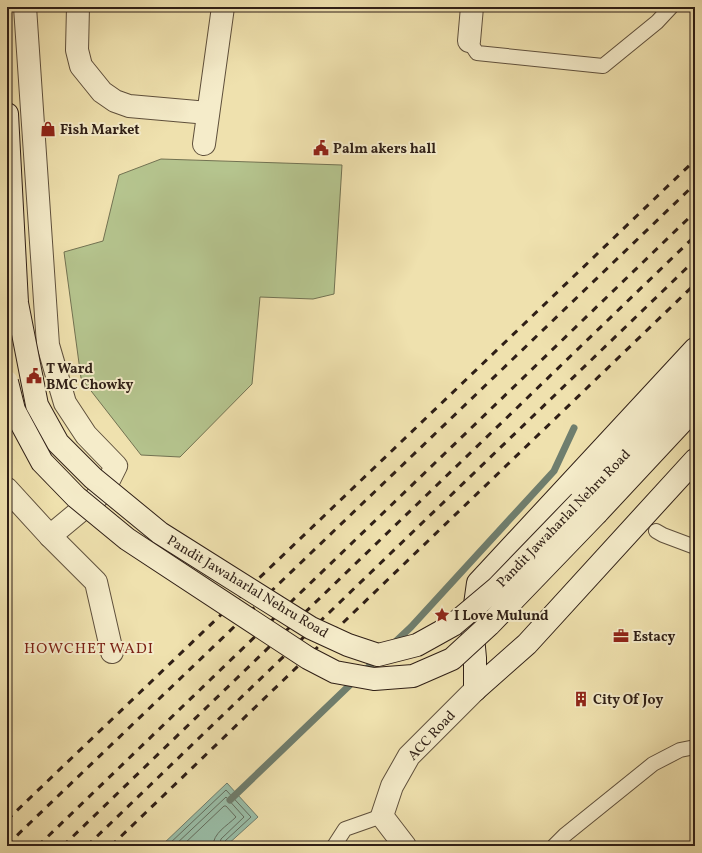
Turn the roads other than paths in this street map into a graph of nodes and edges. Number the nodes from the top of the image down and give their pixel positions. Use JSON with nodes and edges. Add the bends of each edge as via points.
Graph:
{"nodes":[{"id":1,"x":25,"y":7,"type":"edge"},
{"id":2,"x":78,"y":7,"type":"edge"},
{"id":3,"x":223,"y":7,"type":"edge"},
{"id":4,"x":472,"y":7,"type":"edge"},
{"id":5,"x":671,"y":7,"type":"edge"},
{"id":6,"x":469,"y":41,"type":"joint"},
{"id":7,"x":208,"y":113,"type":"junction"},
{"id":8,"x":7,"y":114,"type":"edge"},
{"id":9,"x":204,"y":144,"type":"dead end"},
{"id":10,"x":695,"y":349,"type":"edge"},
{"id":11,"x":695,"y":379,"type":"edge"},
{"id":12,"x":7,"y":382,"type":"edge"},
{"id":13,"x":695,"y":408,"type":"edge"},
{"id":14,"x":695,"y":460,"type":"edge"},
{"id":15,"x":7,"y":489,"type":"edge"},
{"id":16,"x":588,"y":507,"type":"junction"},
{"id":17,"x":656,"y":531,"type":"dead end"},
{"id":18,"x":50,"y":536,"type":"junction"},
{"id":19,"x":695,"y":548,"type":"edge"},
{"id":20,"x":112,"y":652,"type":"dead end"},
{"id":21,"x":474,"y":690,"type":"junction"},
{"id":22,"x":695,"y":747,"type":"edge"},
{"id":23,"x":382,"y":816,"type":"junction"},
{"id":24,"x":334,"y":846,"type":"edge"},
{"id":25,"x":405,"y":846,"type":"edge"},
{"id":26,"x":554,"y":846,"type":"edge"}],
"edges":[{"from":1,"to":18,"type":"main road","via":[[48,345],[65,403],[86,434],[116,466],[103,492]]},
{"from":2,"to":7,"type":"main road","via":[[77,50],[81,66],[102,92],[115,101],[129,106]]},
{"from":3,"to":7,"type":"main road"},
{"from":4,"to":6,"type":"main road"},
{"from":5,"to":6,"type":"lane","via":[[657,22],[603,66],[477,54]]},
{"from":7,"to":9,"type":"main road"},
{"from":8,"to":16,"type":"main road","name":"Pandit Jawaharlal Nehru Road","bridge":true,"via":[[17,303],[37,405],[58,443],[93,478],[160,533],[311,628],[378,655],[417,645],[453,625]]},
{"from":10,"to":21,"type":"main road","via":[[478,583],[472,626]]},
{"from":11,"to":16,"type":"main road","name":"Pandit Jawaharlal Nehru Road"},
{"from":12,"to":16,"type":"main road","name":"Pandit Jawaharlal Nehru Road","bridge":true,"via":[[14,410],[42,462],[76,498],[127,539],[308,658],[335,672],[374,679],[413,676],[452,659],[490,625]]},
{"from":13,"to":16,"type":"main road","name":"Pandit Jawaharlal Nehru Road"},
{"from":14,"to":21,"type":"main road","name":"ACC Road","via":[[526,644]]},
{"from":15,"to":18,"type":"main road"},
{"from":17,"to":19,"type":"lane"},
{"from":18,"to":20,"type":"main road","via":[[96,582]]},
{"from":21,"to":23,"type":"main road","name":"ACC Road","via":[[409,756],[392,786]]},
{"from":22,"to":26,"type":"lane","via":[[680,750],[653,764]]},
{"from":23,"to":24,"type":"lane","via":[[344,829]]},
{"from":23,"to":25,"type":"main road"}]}
